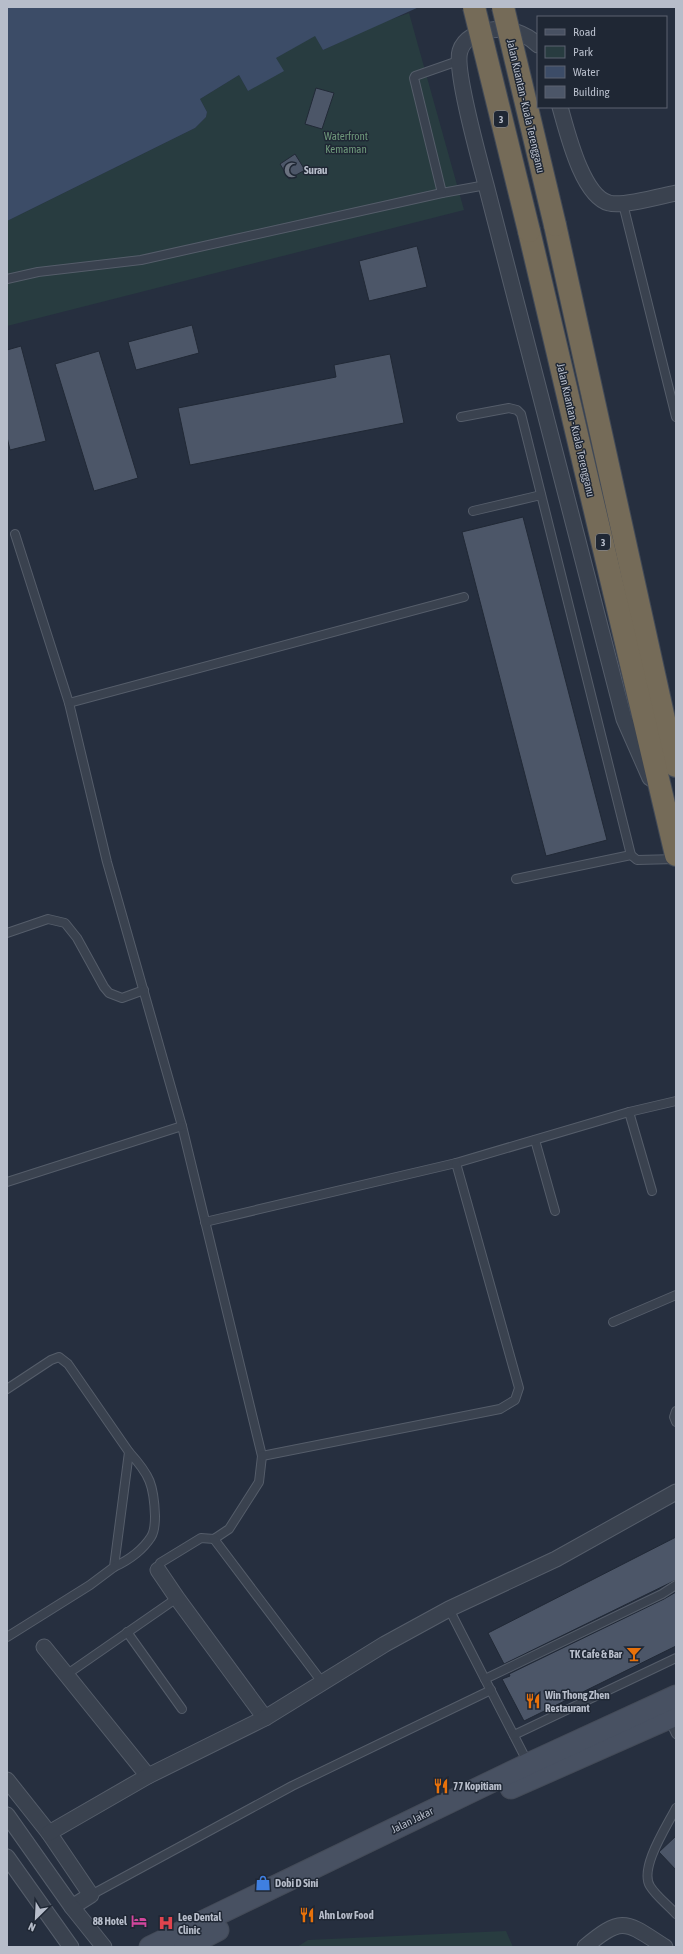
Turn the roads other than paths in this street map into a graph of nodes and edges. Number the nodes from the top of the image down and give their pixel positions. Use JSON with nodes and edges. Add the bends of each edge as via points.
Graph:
{"nodes":[{"id":1,"x":474,"y":7,"type":"edge"},
{"id":2,"x":503,"y":7,"type":"edge"},
{"id":3,"x":537,"y":44,"type":"edge"},
{"id":4,"x":458,"y":61,"type":"junction"},
{"id":5,"x":560,"y":108,"type":"edge"},
{"id":6,"x":486,"y":185,"type":"junction"},
{"id":7,"x":442,"y":193,"type":"junction"},
{"id":8,"x":676,"y":193,"type":"edge"},
{"id":9,"x":623,"y":204,"type":"junction"},
{"id":10,"x":7,"y":279,"type":"edge"},
{"id":11,"x":461,"y":417,"type":"dead end"},
{"id":12,"x":676,"y":417,"type":"edge"},
{"id":13,"x":541,"y":495,"type":"junction"},
{"id":14,"x":473,"y":511,"type":"dead end"},
{"id":15,"x":15,"y":534,"type":"dead end"},
{"id":16,"x":464,"y":598,"type":"dead end"},
{"id":17,"x":69,"y":703,"type":"junction"},
{"id":18,"x":672,"y":742,"type":"edge"},
{"id":19,"x":676,"y":766,"type":"edge"},
{"id":20,"x":668,"y":817,"type":"junction"},
{"id":21,"x":676,"y":854,"type":"edge"},
{"id":22,"x":631,"y":855,"type":"junction"},
{"id":23,"x":676,"y":859,"type":"edge"},
{"id":24,"x":516,"y":878,"type":"dead end"},
{"id":25,"x":7,"y":933,"type":"edge"},
{"id":26,"x":144,"y":990,"type":"junction"},
{"id":27,"x":676,"y":1101,"type":"edge"},
{"id":28,"x":629,"y":1112,"type":"junction"},
{"id":29,"x":182,"y":1126,"type":"junction"},
{"id":30,"x":535,"y":1140,"type":"junction"},
{"id":31,"x":456,"y":1163,"type":"junction"},
{"id":32,"x":7,"y":1182,"type":"edge"},
{"id":33,"x":652,"y":1191,"type":"dead end"},
{"id":34,"x":555,"y":1211,"type":"dead end"},
{"id":35,"x":205,"y":1222,"type":"junction"},
{"id":36,"x":676,"y":1295,"type":"edge"},
{"id":37,"x":613,"y":1322,"type":"dead end"},
{"id":38,"x":7,"y":1389,"type":"edge"},
{"id":39,"x":676,"y":1411,"type":"edge"},
{"id":40,"x":676,"y":1422,"type":"edge"},
{"id":41,"x":130,"y":1452,"type":"junction"},
{"id":42,"x":262,"y":1456,"type":"junction"},
{"id":43,"x":676,"y":1492,"type":"edge"},
{"id":44,"x":214,"y":1539,"type":"junction"},
{"id":45,"x":114,"y":1567,"type":"junction"},
{"id":46,"x":158,"y":1570,"type":"joint"},
{"id":47,"x":676,"y":1585,"type":"edge"},
{"id":48,"x":176,"y":1598,"type":"junction"},
{"id":49,"x":448,"y":1610,"type":"junction"},
{"id":50,"x":127,"y":1632,"type":"junction"},
{"id":51,"x":7,"y":1637,"type":"edge"},
{"id":52,"x":44,"y":1647,"type":"dead end"},
{"id":53,"x":676,"y":1658,"type":"edge"},
{"id":54,"x":66,"y":1675,"type":"junction"},
{"id":55,"x":485,"y":1679,"type":"junction"},
{"id":56,"x":322,"y":1682,"type":"junction"},
{"id":57,"x":491,"y":1690,"type":"junction"},
{"id":58,"x":676,"y":1696,"type":"edge"},
{"id":59,"x":182,"y":1709,"type":"dead end"},
{"id":60,"x":265,"y":1718,"type":"junction"},
{"id":61,"x":674,"y":1722,"type":"edge"},
{"id":62,"x":514,"y":1735,"type":"junction"},
{"id":63,"x":532,"y":1770,"type":"junction"},
{"id":64,"x":148,"y":1776,"type":"junction"},
{"id":65,"x":7,"y":1780,"type":"edge"},
{"id":66,"x":676,"y":1808,"type":"edge"},
{"id":67,"x":7,"y":1815,"type":"edge"},
{"id":68,"x":49,"y":1833,"type":"junction"},
{"id":69,"x":7,"y":1856,"type":"edge"},
{"id":70,"x":91,"y":1896,"type":"junction"},
{"id":71,"x":72,"y":1907,"type":"junction"},
{"id":72,"x":676,"y":1914,"type":"edge"},
{"id":73,"x":71,"y":1947,"type":"edge"},
{"id":74,"x":104,"y":1947,"type":"edge"},
{"id":75,"x":150,"y":1947,"type":"edge"},
{"id":76,"x":185,"y":1947,"type":"edge"},
{"id":77,"x":585,"y":1947,"type":"edge"},
{"id":78,"x":665,"y":1947,"type":"edge"}],
"edges":[{"from":1,"to":20,"type":"highway","name":"Jalan Kuantan - Kuala Terengganu","number":"3","bridge":true},
{"from":2,"to":18,"type":"highway","name":"Jalan Kuantan - Kuala Terengganu","number":"3","bridge":true},
{"from":3,"to":4,"type":"street","via":[[512,30],[496,29],[484,32],[464,43]]},
{"from":4,"to":6,"type":"street"},
{"from":4,"to":7,"type":"lane","via":[[414,78]]},
{"from":5,"to":9,"type":"street","via":[[578,167],[587,182],[601,200],[610,204]]},
{"from":6,"to":7,"type":"lane"},
{"from":6,"to":20,"type":"street","via":[[624,719]]},
{"from":7,"to":10,"type":"lane","via":[[142,260],[38,272]]},
{"from":8,"to":9,"type":"street"},
{"from":9,"to":12,"type":"lane"},
{"from":11,"to":13,"type":"lane","via":[[510,408],[517,410],[521,414]]},
{"from":13,"to":14,"type":"lane"},
{"from":13,"to":22,"type":"lane"},
{"from":15,"to":17,"type":"lane"},
{"from":16,"to":17,"type":"lane"},
{"from":17,"to":26,"type":"lane","via":[[107,862]]},
{"from":18,"to":19,"type":"highway","name":"Jalan Kuantan - Kuala Terengganu","number":"3"},
{"from":20,"to":21,"type":"highway","name":"Jalan Kuantan - Kuala Terengganu","number":"3"},
{"from":22,"to":23,"type":"lane","via":[[637,860]]},
{"from":22,"to":24,"type":"lane"},
{"from":25,"to":26,"type":"lane","via":[[48,919],[65,923],[77,938],[109,993],[122,998]]},
{"from":26,"to":29,"type":"lane"},
{"from":27,"to":28,"type":"lane"},
{"from":28,"to":30,"type":"lane"},
{"from":28,"to":33,"type":"lane"},
{"from":29,"to":32,"type":"lane"},
{"from":29,"to":35,"type":"lane"},
{"from":30,"to":31,"type":"lane"},
{"from":30,"to":34,"type":"lane"},
{"from":31,"to":35,"type":"lane"},
{"from":31,"to":42,"type":"lane","via":[[519,1388],[515,1400],[500,1409]]},
{"from":35,"to":42,"type":"lane"},
{"from":36,"to":37,"type":"lane"},
{"from":38,"to":41,"type":"lane","via":[[59,1357],[68,1364]]},
{"from":39,"to":40,"type":"lane"},
{"from":41,"to":45,"type":"lane"},
{"from":41,"to":45,"type":"lane","via":[[144,1469],[154,1492],[155,1522],[152,1536],[132,1558]]},
{"from":42,"to":44,"type":"lane","via":[[259,1482],[229,1529]]},
{"from":43,"to":49,"type":"street","via":[[556,1559]]},
{"from":44,"to":46,"type":"lane","via":[[201,1538],[160,1563]]},
{"from":44,"to":56,"type":"lane"},
{"from":45,"to":51,"type":"lane"},
{"from":46,"to":48,"type":"street"},
{"from":47,"to":55,"type":"lane"},
{"from":48,"to":50,"type":"lane"},
{"from":48,"to":60,"type":"street"},
{"from":49,"to":55,"type":"lane"},
{"from":49,"to":56,"type":"street"},
{"from":50,"to":54,"type":"lane"},
{"from":50,"to":59,"type":"lane"},
{"from":52,"to":54,"type":"street"},
{"from":53,"to":62,"type":"lane"},
{"from":54,"to":64,"type":"street"},
{"from":55,"to":57,"type":"lane"},
{"from":56,"to":60,"type":"street"},
{"from":57,"to":62,"type":"lane"},
{"from":57,"to":70,"type":"lane","via":[[292,1786]]},
{"from":58,"to":63,"type":"main road","name":"Jalan Jakar"},
{"from":60,"to":64,"type":"street"},
{"from":61,"to":63,"type":"main road","name":"Jalan Jakar"},
{"from":62,"to":63,"type":"lane"},
{"from":63,"to":75,"type":"main road","name":"Jalan Jakar"},
{"from":63,"to":76,"type":"main road","name":"Jalan Jakar"},
{"from":64,"to":68,"type":"street"},
{"from":65,"to":68,"type":"street"},
{"from":66,"to":72,"type":"lane","via":[[648,1866],[647,1879],[650,1888]]},
{"from":67,"to":71,"type":"street"},
{"from":68,"to":70,"type":"street"},
{"from":69,"to":73,"type":"street"},
{"from":70,"to":71,"type":"street"},
{"from":71,"to":74,"type":"street"},
{"from":77,"to":78,"type":"street","via":[[605,1930],[616,1926],[635,1928]]}]}
